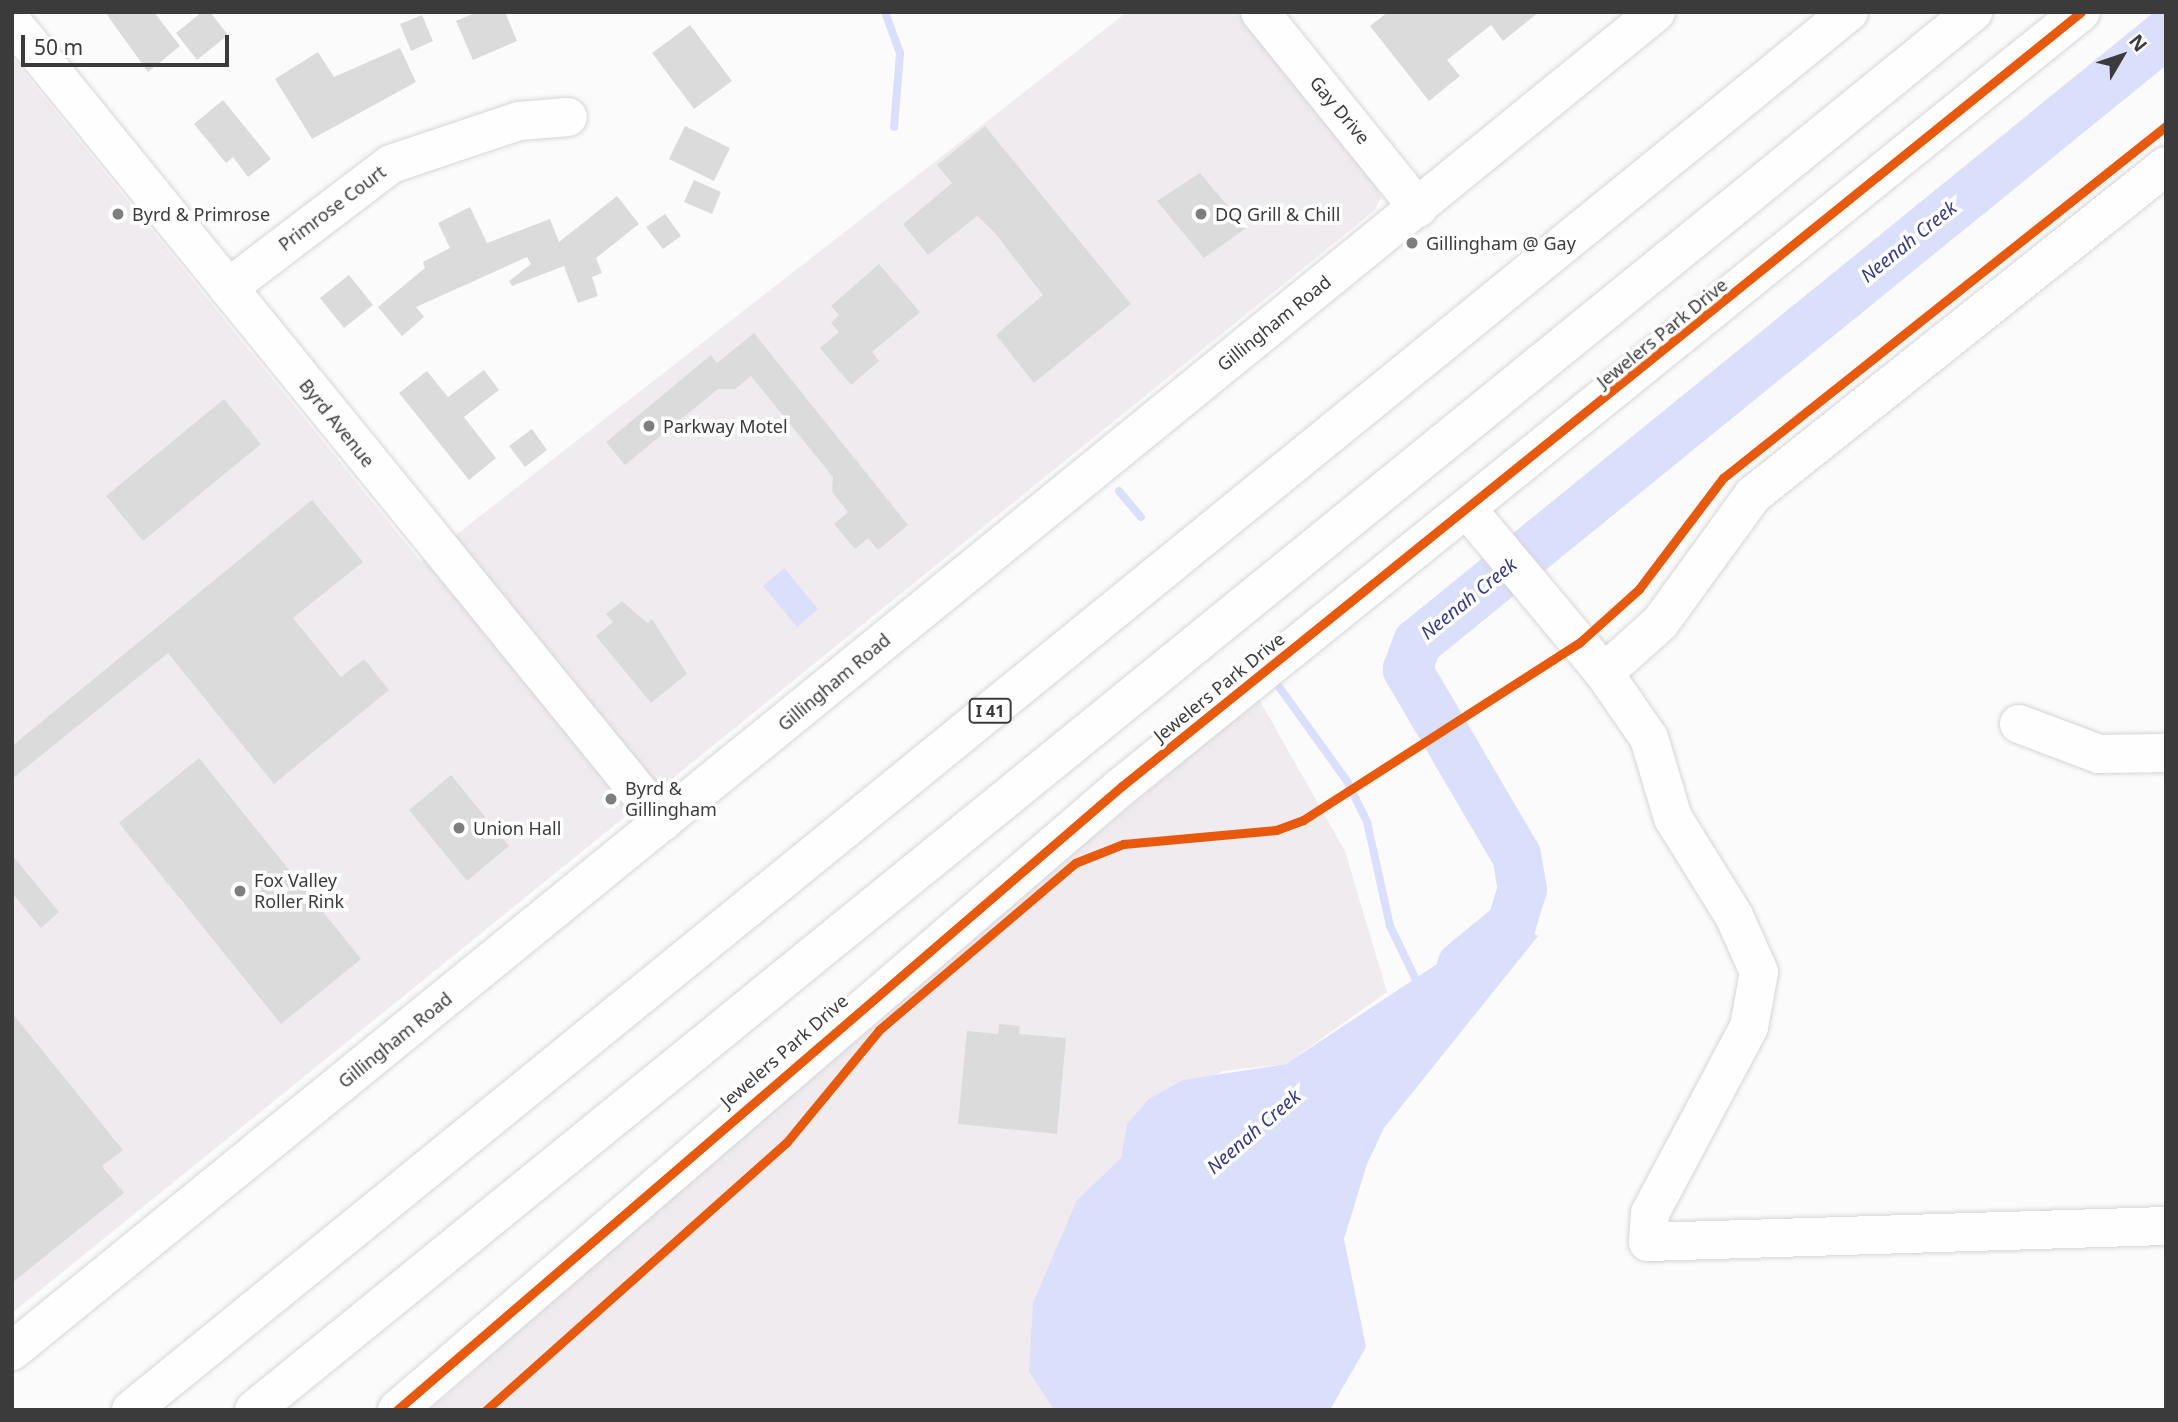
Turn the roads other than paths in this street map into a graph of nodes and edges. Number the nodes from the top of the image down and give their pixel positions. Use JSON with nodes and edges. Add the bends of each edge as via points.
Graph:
{"nodes":[{"id":1,"x":1260,"y":12,"type":"edge"},
{"id":2,"x":1656,"y":12,"type":"edge"},
{"id":3,"x":1849,"y":12,"type":"edge"},
{"id":4,"x":1973,"y":12,"type":"edge"},
{"id":5,"x":2081,"y":12,"type":"edge"},
{"id":6,"x":12,"y":22,"type":"edge"},
{"id":7,"x":568,"y":117,"type":"dead end"},
{"id":8,"x":2166,"y":166,"type":"edge"},
{"id":9,"x":1418,"y":208,"type":"junction"},
{"id":10,"x":228,"y":288,"type":"junction"},
{"id":11,"x":1478,"y":522,"type":"junction"},
{"id":12,"x":1604,"y":673,"type":"junction"},
{"id":13,"x":2019,"y":724,"type":"dead end"},
{"id":14,"x":2166,"y":753,"type":"edge"},
{"id":15,"x":663,"y":822,"type":"junction"},
{"id":16,"x":2166,"y":1226,"type":"edge"},
{"id":17,"x":12,"y":1351,"type":"edge"},
{"id":18,"x":131,"y":1410,"type":"edge"},
{"id":19,"x":254,"y":1410,"type":"edge"},
{"id":20,"x":397,"y":1410,"type":"edge"}],
"edges":[{"from":1,"to":9,"type":"main road","name":"Gay Drive"},
{"from":2,"to":9,"type":"main road","name":"Gillingham Road"},
{"from":3,"to":18,"type":"main road","number":"I 41"},
{"from":4,"to":19,"type":"main road"},
{"from":5,"to":11,"type":"main road","name":"Jewelers Park Drive"},
{"from":6,"to":10,"type":"main road","name":"Byrd Avenue"},
{"from":7,"to":10,"type":"main road","name":"Primrose Court","via":[[519,121],[391,164]]},
{"from":8,"to":12,"type":"main road","via":[[1752,495],[1660,623]]},
{"from":9,"to":15,"type":"main road","name":"Gillingham Road"},
{"from":10,"to":15,"type":"main road","name":"Byrd Avenue"},
{"from":11,"to":12,"type":"main road"},
{"from":11,"to":20,"type":"main road","name":"Jewelers Park Drive","via":[[962,920]]},
{"from":12,"to":16,"type":"main road","via":[[1649,738],[1674,818],[1734,916],[1759,972],[1749,1027],[1650,1213],[1648,1242]]},
{"from":13,"to":14,"type":"main road","via":[[2099,754]]},
{"from":15,"to":17,"type":"main road","name":"Gillingham Road"}]}
